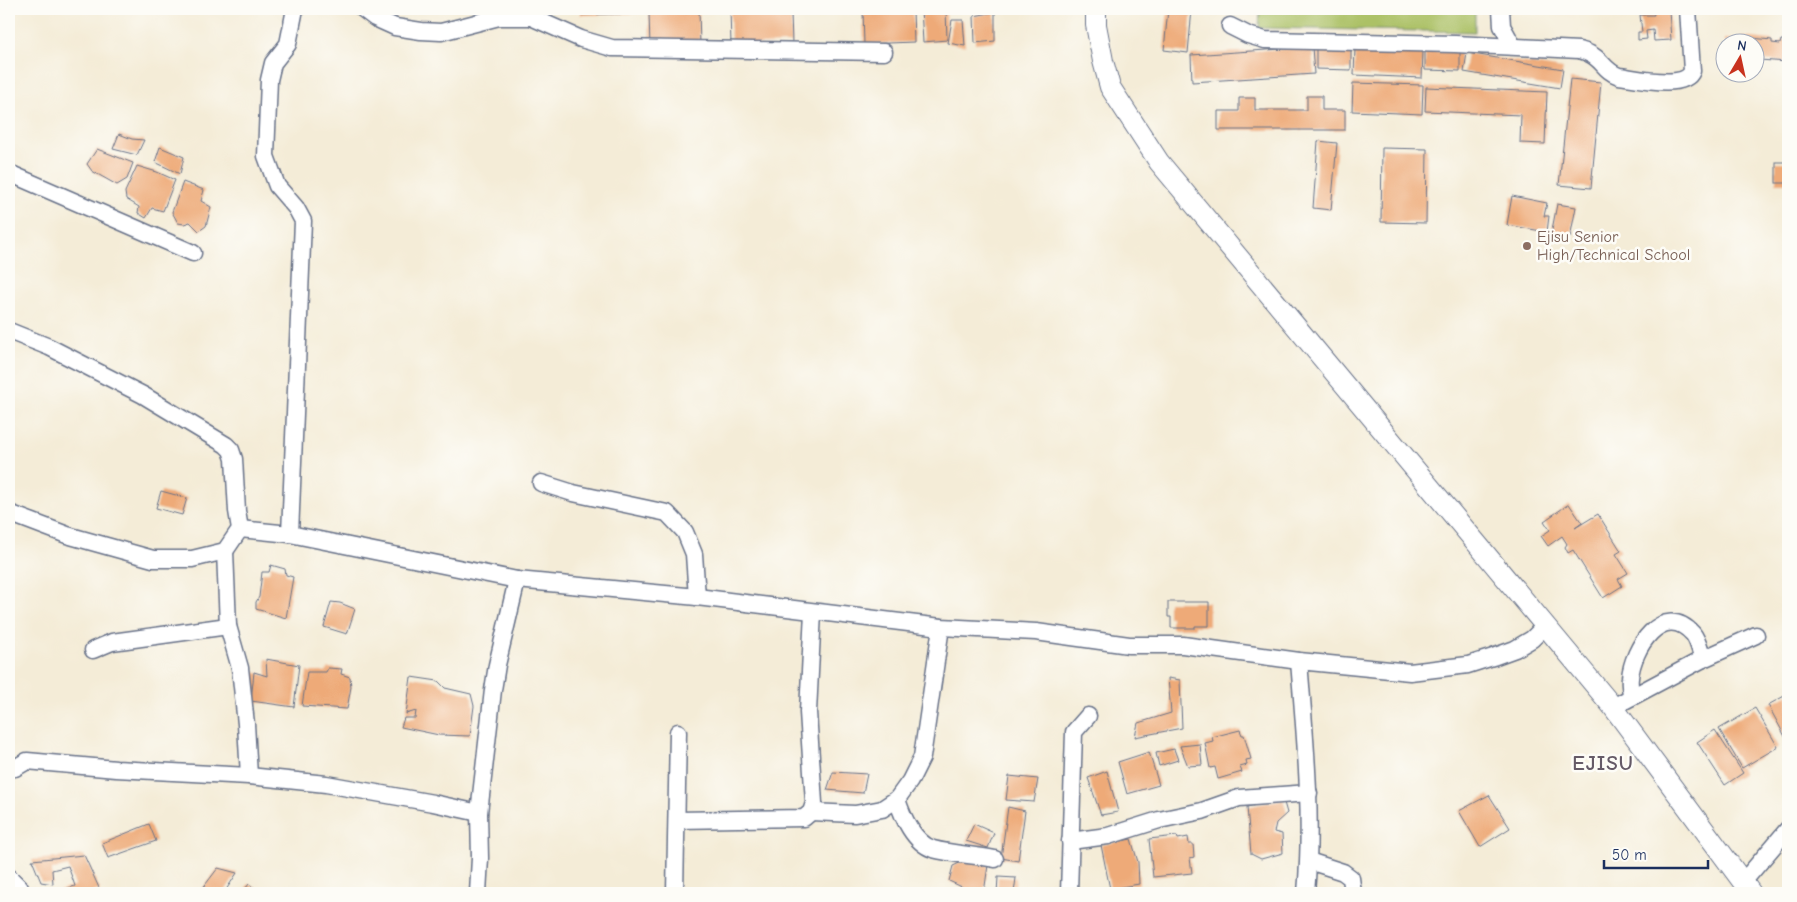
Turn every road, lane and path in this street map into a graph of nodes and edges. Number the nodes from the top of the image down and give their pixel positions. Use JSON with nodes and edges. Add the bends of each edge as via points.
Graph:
{"nodes":[{"id":1,"x":295,"y":9,"type":"edge"},
{"id":2,"x":363,"y":9,"type":"edge"},
{"id":3,"x":1096,"y":9,"type":"edge"},
{"id":4,"x":1501,"y":9,"type":"edge"},
{"id":5,"x":1688,"y":9,"type":"edge"},
{"id":6,"x":1230,"y":26,"type":"dead end"},
{"id":7,"x":1513,"y":46,"type":"junction"},
{"id":8,"x":884,"y":52,"type":"dead end"},
{"id":9,"x":9,"y":173,"type":"edge"},
{"id":10,"x":193,"y":253,"type":"dead end"},
{"id":11,"x":9,"y":331,"type":"edge"},
{"id":12,"x":542,"y":483,"type":"dead end"},
{"id":13,"x":9,"y":513,"type":"edge"},
{"id":14,"x":240,"y":529,"type":"junction"},
{"id":15,"x":290,"y":534,"type":"junction"},
{"id":16,"x":225,"y":551,"type":"junction"},
{"id":17,"x":517,"y":580,"type":"junction"},
{"id":18,"x":697,"y":598,"type":"junction"},
{"id":19,"x":812,"y":612,"type":"junction"},
{"id":20,"x":228,"y":626,"type":"junction"},
{"id":21,"x":1546,"y":626,"type":"junction"},
{"id":22,"x":941,"y":627,"type":"junction"},
{"id":23,"x":1756,"y":635,"type":"dead end"},
{"id":24,"x":93,"y":650,"type":"dead end"},
{"id":25,"x":1703,"y":659,"type":"junction"},
{"id":26,"x":1299,"y":661,"type":"junction"},
{"id":27,"x":1632,"y":697,"type":"junction"},
{"id":28,"x":1613,"y":707,"type":"junction"},
{"id":29,"x":1088,"y":716,"type":"dead end"},
{"id":30,"x":678,"y":732,"type":"dead end"},
{"id":31,"x":11,"y":771,"type":"edge"},
{"id":32,"x":249,"y":776,"type":"junction"},
{"id":33,"x":1309,"y":793,"type":"junction"},
{"id":34,"x":897,"y":799,"type":"junction"},
{"id":35,"x":811,"y":812,"type":"junction"},
{"id":36,"x":479,"y":813,"type":"junction"},
{"id":37,"x":677,"y":820,"type":"junction"},
{"id":38,"x":1788,"y":830,"type":"edge"},
{"id":39,"x":1070,"y":841,"type":"junction"},
{"id":40,"x":995,"y":858,"type":"dead end"},
{"id":41,"x":1309,"y":861,"type":"junction"},
{"id":42,"x":9,"y":877,"type":"edge"},
{"id":43,"x":1747,"y":888,"type":"edge"},
{"id":44,"x":21,"y":893,"type":"edge"},
{"id":45,"x":478,"y":893,"type":"edge"},
{"id":46,"x":675,"y":893,"type":"edge"},
{"id":47,"x":1069,"y":893,"type":"edge"},
{"id":48,"x":1306,"y":893,"type":"edge"},
{"id":49,"x":1353,"y":893,"type":"edge"}],
"edges":[{"from":1,"to":15,"type":"street","via":[[288,44],[273,63],[269,80],[266,156],[277,186],[303,221]]},
{"from":2,"to":8,"type":"street","via":[[395,27],[434,32],[499,17],[531,16],[581,39],[612,48]]},
{"from":3,"to":21,"type":"main road","via":[[1096,25],[1110,87],[1159,162]]},
{"from":4,"to":7,"type":"street","via":[[1502,26]]},
{"from":5,"to":7,"type":"street","via":[[1692,71],[1687,78],[1677,82],[1611,74],[1590,53],[1578,50]]},
{"from":6,"to":7,"type":"street","via":[[1265,40]]},
{"from":9,"to":10,"type":"street"},
{"from":11,"to":14,"type":"street","via":[[49,347],[143,395],[226,445],[234,459]]},
{"from":12,"to":18,"type":"street","via":[[667,514],[685,532],[694,554]]},
{"from":13,"to":16,"type":"street","via":[[66,535],[153,559],[192,560]]},
{"from":14,"to":15,"type":"street"},
{"from":14,"to":16,"type":"street"},
{"from":15,"to":17,"type":"street"},
{"from":16,"to":20,"type":"street"},
{"from":17,"to":18,"type":"street"},
{"from":17,"to":36,"type":"street","via":[[497,665]]},
{"from":18,"to":19,"type":"street"},
{"from":19,"to":22,"type":"street"},
{"from":19,"to":35,"type":"street","via":[[808,712],[814,803]]},
{"from":20,"to":24,"type":"street","via":[[112,642]]},
{"from":20,"to":32,"type":"street","via":[[240,668]]},
{"from":21,"to":26,"type":"street","via":[[1515,649],[1468,665],[1410,672]]},
{"from":21,"to":28,"type":"main road"},
{"from":22,"to":26,"type":"street","via":[[1036,632],[1129,645],[1183,645]]},
{"from":22,"to":34,"type":"street","via":[[922,757]]},
{"from":23,"to":25,"type":"street"},
{"from":25,"to":27,"type":"street"},
{"from":25,"to":27,"type":"street","via":[[1694,635],[1680,624],[1660,624],[1640,646],[1630,678]]},
{"from":26,"to":33,"type":"street"},
{"from":27,"to":28,"type":"street"},
{"from":28,"to":43,"type":"main road"},
{"from":29,"to":39,"type":"street","via":[[1074,732]]},
{"from":30,"to":37,"type":"street"},
{"from":31,"to":32,"type":"street","via":[[27,761]]},
{"from":32,"to":36,"type":"street","via":[[326,784]]},
{"from":33,"to":39,"type":"street","via":[[1239,798],[1108,836]]},
{"from":33,"to":41,"type":"street"},
{"from":34,"to":35,"type":"street","via":[[882,809],[855,814]]},
{"from":34,"to":40,"type":"street","via":[[920,842],[932,848]]},
{"from":35,"to":37,"type":"street","via":[[804,818]]},
{"from":36,"to":45,"type":"street"},
{"from":37,"to":46,"type":"street"},
{"from":38,"to":43,"type":"street"},
{"from":39,"to":47,"type":"street"},
{"from":41,"to":48,"type":"street"},
{"from":41,"to":49,"type":"street","via":[[1343,872],[1351,878]]},
{"from":42,"to":44,"type":"street"}]}
